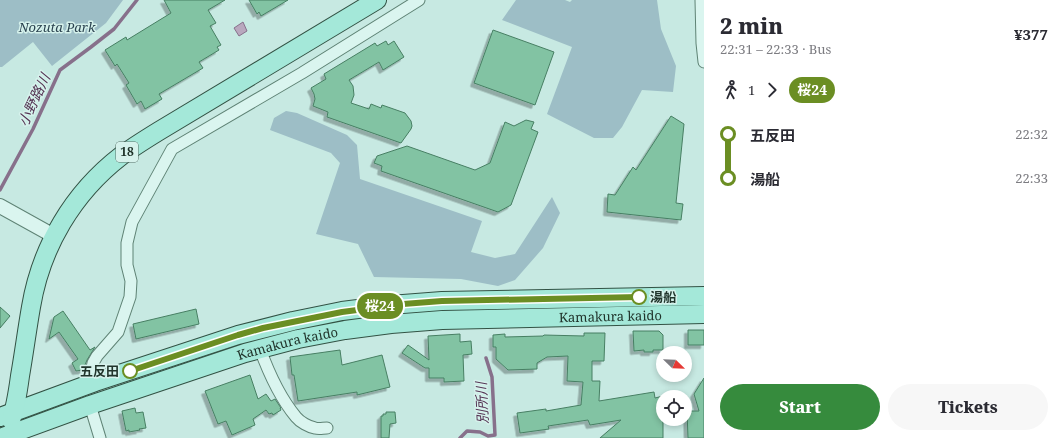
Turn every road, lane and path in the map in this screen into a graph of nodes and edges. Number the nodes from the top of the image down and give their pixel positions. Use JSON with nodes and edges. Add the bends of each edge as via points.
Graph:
{"nodes":[{"id":1,"x":377,"y":0,"type":"edge"},
{"id":2,"x":419,"y":0,"type":"edge"},
{"id":3,"x":701,"y":0,"type":"edge"},
{"id":4,"x":704,"y":62,"type":"edge"},
{"id":5,"x":0,"y":206,"type":"edge"},
{"id":6,"x":54,"y":236,"type":"junction"},
{"id":7,"x":704,"y":296,"type":"edge"},
{"id":8,"x":704,"y":314,"type":"edge"},
{"id":9,"x":260,"y":349,"type":"junction"},
{"id":10,"x":95,"y":382,"type":"junction"},
{"id":11,"x":90,"y":405,"type":"junction"},
{"id":12,"x":7,"y":414,"type":"edge"},
{"id":13,"x":327,"y":428,"type":"dead end"},
{"id":14,"x":3,"y":437,"type":"edge"},
{"id":15,"x":100,"y":438,"type":"edge"}],
"edges":[{"from":1,"to":6,"type":"main road","number":"18","via":[[120,157],[74,203]]},
{"from":2,"to":10,"type":"street","via":[[302,73],[172,149],[132,222],[127,243],[130,297],[118,332],[93,363]]},
{"from":3,"to":4,"type":"street"},
{"from":5,"to":6,"type":"street"},
{"from":6,"to":12,"type":"main road","number":"18","via":[[34,290]]},
{"from":7,"to":10,"type":"main road","name":"Kamakura kaido","via":[[442,301],[357,309],[263,328]]},
{"from":8,"to":9,"type":"main road","name":"Kamakura kaido","number":"18","via":[[416,322],[345,330]]},
{"from":9,"to":11,"type":"main road","name":"Kamakura kaido","number":"18"},
{"from":9,"to":13,"type":"street","via":[[284,399],[297,418],[316,429]]},
{"from":10,"to":12,"type":"main road","name":"Kamakura kaido"},
{"from":11,"to":14,"type":"main road","name":"Kamakura kaido","number":"18"},
{"from":11,"to":15,"type":"street"},
{"from":12,"to":14,"type":"main road","name":"Kamakura kaido","number":"18"}]}
